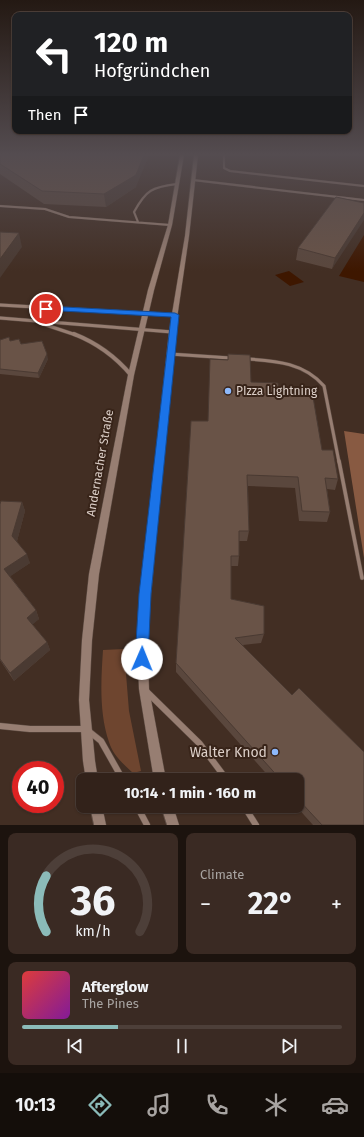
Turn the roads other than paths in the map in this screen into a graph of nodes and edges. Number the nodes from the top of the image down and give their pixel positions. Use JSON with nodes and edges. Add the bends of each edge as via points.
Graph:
{"nodes":[{"id":1,"x":146,"y":194,"type":"edge"},
{"id":2,"x":175,"y":194,"type":"edge"},
{"id":3,"x":192,"y":194,"type":"edge"},
{"id":4,"x":308,"y":194,"type":"edge"},
{"id":5,"x":364,"y":200,"type":"edge"},
{"id":6,"x":0,"y":206,"type":"edge"},
{"id":7,"x":138,"y":222,"type":"junction"},
{"id":8,"x":170,"y":225,"type":"junction"},
{"id":9,"x":0,"y":305,"type":"edge"},
{"id":10,"x":145,"y":314,"type":"junction"},
{"id":11,"x":175,"y":315,"type":"junction"},
{"id":12,"x":0,"y":318,"type":"edge"},
{"id":13,"x":37,"y":321,"type":"junction"},
{"id":14,"x":141,"y":331,"type":"junction"},
{"id":15,"x":172,"y":332,"type":"junction"},
{"id":16,"x":170,"y":354,"type":"junction"},
{"id":17,"x":237,"y":358,"type":"edge"},
{"id":18,"x":244,"y":359,"type":"edge"},
{"id":19,"x":130,"y":375,"type":"junction"},
{"id":20,"x":362,"y":578,"type":"dead end"},
{"id":21,"x":144,"y":689,"type":"junction"},
{"id":22,"x":0,"y":726,"type":"edge"},
{"id":23,"x":86,"y":728,"type":"junction"},
{"id":24,"x":91,"y":773,"type":"edge"},
{"id":25,"x":120,"y":773,"type":"edge"},
{"id":26,"x":159,"y":773,"type":"edge"},
{"id":27,"x":223,"y":773,"type":"edge"},
{"id":28,"x":97,"y":813,"type":"edge"},
{"id":29,"x":141,"y":813,"type":"edge"},
{"id":30,"x":169,"y":813,"type":"edge"},
{"id":31,"x":248,"y":813,"type":"edge"},
{"id":32,"x":100,"y":825,"type":"edge"},
{"id":33,"x":147,"y":825,"type":"edge"},
{"id":34,"x":172,"y":825,"type":"edge"},
{"id":35,"x":256,"y":825,"type":"edge"}],
"edges":[{"from":1,"to":7,"type":"lane","via":[[134,212]]},
{"from":2,"to":8,"type":"street","name":"Andernacher Straße"},
{"from":3,"to":11,"type":"street"},
{"from":4,"to":5,"type":"lane"},
{"from":6,"to":7,"type":"lane","via":[[45,209],[55,211],[59,216]]},
{"from":7,"to":8,"type":"lane"},
{"from":8,"to":10,"type":"street","name":"Andernacher Straße"},
{"from":9,"to":10,"type":"street"},
{"from":10,"to":11,"type":"street"},
{"from":10,"to":14,"type":"street","name":"Andernacher Straße"},
{"from":11,"to":15,"type":"street"},
{"from":12,"to":13,"type":"street"},
{"from":13,"to":14,"type":"street"},
{"from":13,"to":19,"type":"street","via":[[99,345],[114,356]]},
{"from":14,"to":15,"type":"street"},
{"from":14,"to":19,"type":"street","name":"Andernacher Straße"},
{"from":15,"to":16,"type":"street"},
{"from":16,"to":17,"type":"lane"},
{"from":16,"to":21,"type":"street","via":[[141,651]]},
{"from":18,"to":20,"type":"lane","via":[[300,366],[319,378],[324,386]]},
{"from":19,"to":23,"type":"street","name":"Andernacher Straße","via":[[93,581],[85,672]]},
{"from":21,"to":26,"type":"street"},
{"from":21,"to":27,"type":"street","via":[[178,720],[215,760]]},
{"from":22,"to":23,"type":"street","via":[[30,729]]},
{"from":23,"to":24,"type":"street","name":"Andernacher Straße"},
{"from":23,"to":25,"type":"street","via":[[104,746]]},
{"from":28,"to":32,"type":"street"},
{"from":29,"to":33,"type":"street"},
{"from":30,"to":34,"type":"street"},
{"from":31,"to":35,"type":"street"}]}
